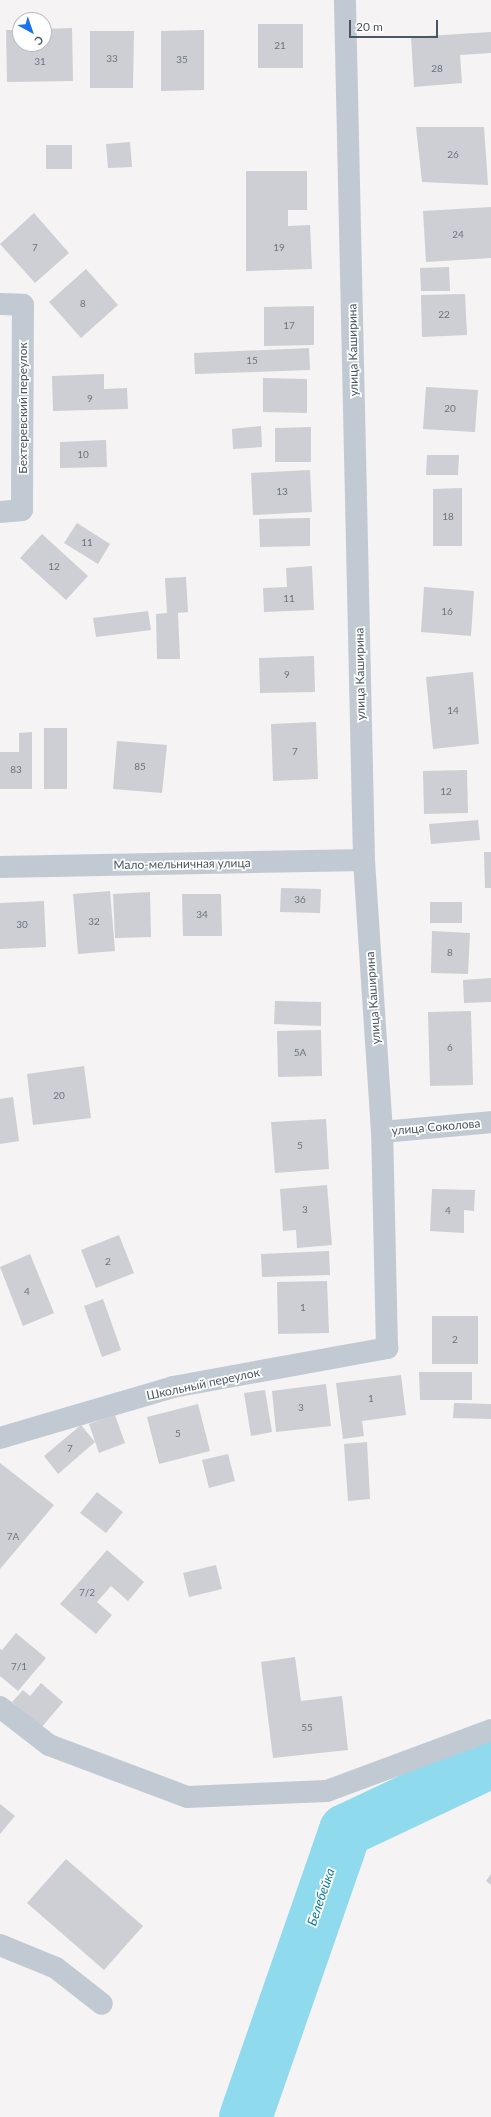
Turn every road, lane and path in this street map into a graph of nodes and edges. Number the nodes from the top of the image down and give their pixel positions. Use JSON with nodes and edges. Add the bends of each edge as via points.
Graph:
{"nodes":[{"id":1,"x":345,"y":0,"type":"edge"},
{"id":2,"x":0,"y":304,"type":"edge"},
{"id":3,"x":0,"y":512,"type":"edge"},
{"id":4,"x":364,"y":860,"type":"junction"},
{"id":5,"x":0,"y":867,"type":"edge"},
{"id":6,"x":491,"y":1122,"type":"edge"},
{"id":7,"x":382,"y":1132,"type":"junction"},
{"id":8,"x":387,"y":1348,"type":"joint"},
{"id":9,"x":0,"y":1438,"type":"edge"},
{"id":10,"x":0,"y":1707,"type":"edge"},
{"id":11,"x":491,"y":1730,"type":"edge"},
{"id":12,"x":0,"y":1945,"type":"edge"},
{"id":13,"x":102,"y":2004,"type":"dead end"}],
"edges":[{"from":1,"to":4,"type":"street","name":"улица Каширина"},
{"from":2,"to":3,"type":"street","name":"Бехтеревский переулок","via":[[23,305],[22,510]]},
{"from":4,"to":5,"type":"street","name":"Мало-мельничная улица"},
{"from":4,"to":7,"type":"street","name":"улица Каширина"},
{"from":6,"to":7,"type":"street","name":"улица Соколова"},
{"from":7,"to":8,"type":"street","name":"улица Каширина"},
{"from":8,"to":9,"type":"street","name":"Школьный переулок","via":[[174,1387]]},
{"from":10,"to":11,"type":"street","via":[[49,1745],[187,1797],[327,1791]]},
{"from":12,"to":13,"type":"street","via":[[56,1968]]}]}
